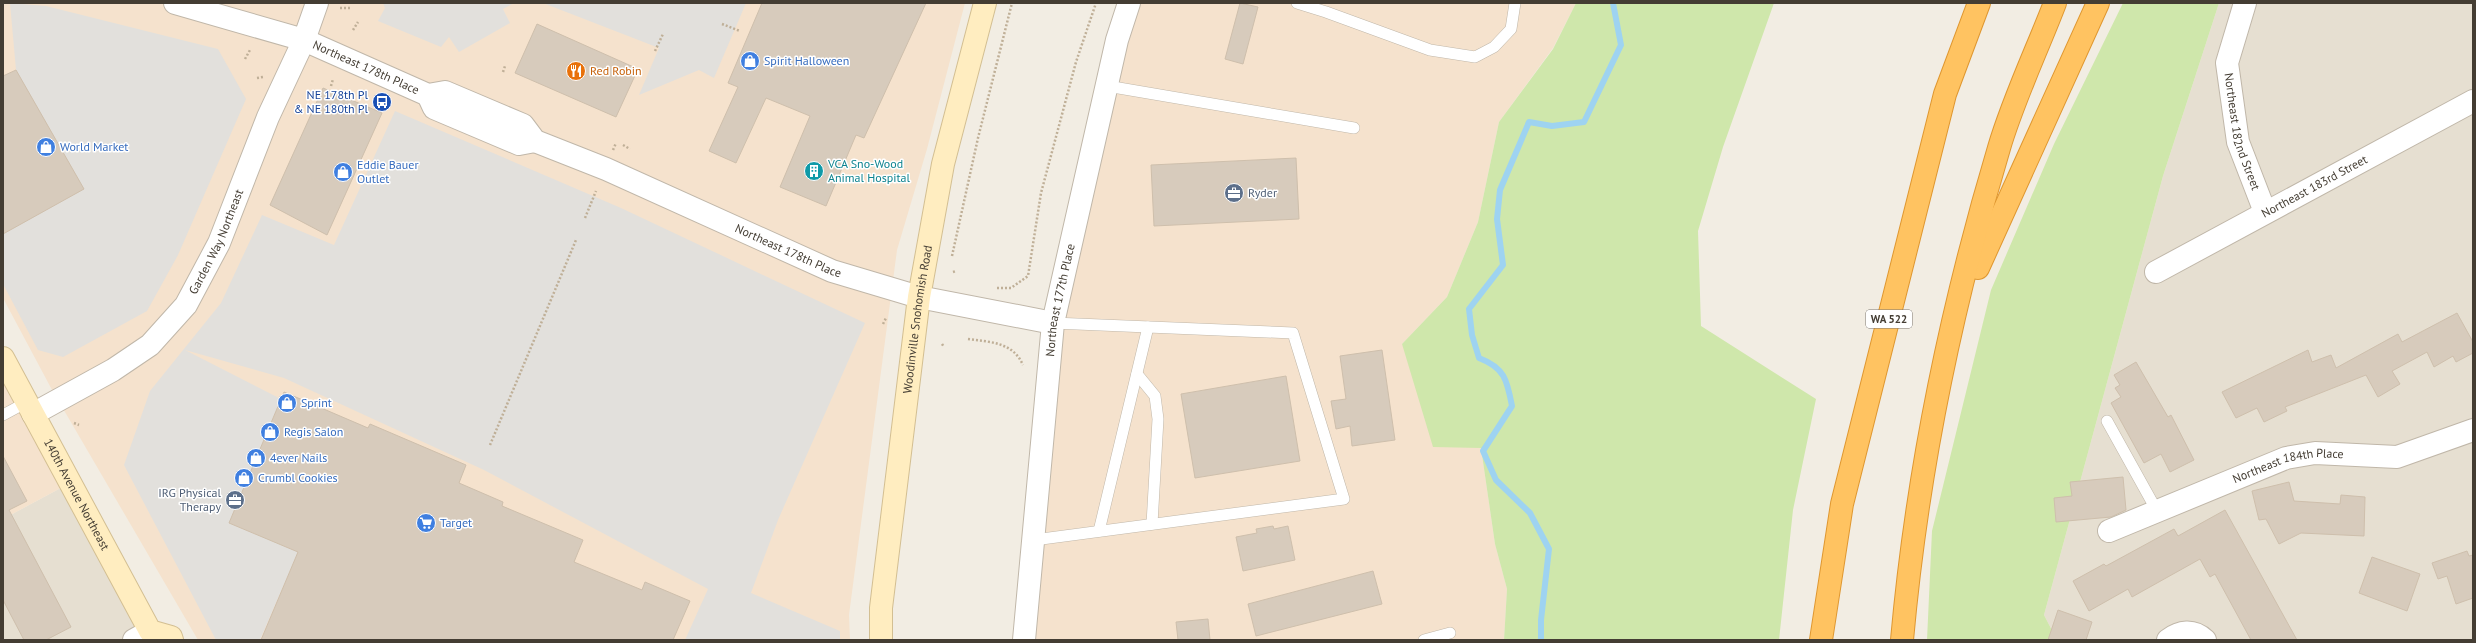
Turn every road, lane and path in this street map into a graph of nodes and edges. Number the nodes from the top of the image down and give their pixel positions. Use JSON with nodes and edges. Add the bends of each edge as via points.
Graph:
{"nodes":[{"id":1,"x":175,"y":3,"type":"edge"},
{"id":2,"x":316,"y":3,"type":"edge"},
{"id":3,"x":985,"y":3,"type":"edge"},
{"id":4,"x":1012,"y":3,"type":"edge"},
{"id":5,"x":1096,"y":3,"type":"edge"},
{"id":6,"x":1129,"y":3,"type":"edge"},
{"id":7,"x":1297,"y":3,"type":"edge"},
{"id":8,"x":1515,"y":3,"type":"edge"},
{"id":9,"x":1979,"y":3,"type":"edge"},
{"id":10,"x":2055,"y":3,"type":"edge"},
{"id":11,"x":2098,"y":3,"type":"edge"},
{"id":12,"x":2245,"y":3,"type":"edge"},
{"id":13,"x":340,"y":8,"type":"dead end"},
{"id":14,"x":352,"y":8,"type":"dead end"},
{"id":15,"x":358,"y":22,"type":"dead end"},
{"id":16,"x":722,"y":24,"type":"dead end"},
{"id":17,"x":353,"y":30,"type":"dead end"},
{"id":18,"x":740,"y":32,"type":"dead end"},
{"id":19,"x":662,"y":34,"type":"dead end"},
{"id":20,"x":304,"y":40,"type":"junction"},
{"id":21,"x":250,"y":50,"type":"dead end"},
{"id":22,"x":655,"y":51,"type":"dead end"},
{"id":23,"x":245,"y":59,"type":"dead end"},
{"id":24,"x":504,"y":66,"type":"dead end"},
{"id":25,"x":503,"y":72,"type":"dead end"},
{"id":26,"x":333,"y":79,"type":"dead end"},
{"id":27,"x":331,"y":86,"type":"dead end"},
{"id":28,"x":1107,"y":86,"type":"junction"},
{"id":29,"x":2473,"y":101,"type":"edge"},
{"id":30,"x":1354,"y":128,"type":"dead end"},
{"id":31,"x":616,"y":143,"type":"dead end"},
{"id":32,"x":623,"y":145,"type":"dead end"},
{"id":33,"x":630,"y":149,"type":"dead end"},
{"id":34,"x":613,"y":150,"type":"dead end"},
{"id":35,"x":596,"y":191,"type":"dead end"},
{"id":36,"x":2265,"y":212,"type":"junction"},
{"id":37,"x":585,"y":218,"type":"dead end"},
{"id":38,"x":576,"y":240,"type":"dead end"},
{"id":39,"x":952,"y":256,"type":"dead end"},
{"id":40,"x":2156,"y":272,"type":"dead end"},
{"id":41,"x":991,"y":288,"type":"dead end"},
{"id":42,"x":919,"y":297,"type":"junction"},
{"id":43,"x":886,"y":318,"type":"dead end"},
{"id":44,"x":1053,"y":323,"type":"junction"},
{"id":45,"x":883,"y":324,"type":"dead end"},
{"id":46,"x":1148,"y":327,"type":"junction"},
{"id":47,"x":1951,"y":328,"type":"junction"},
{"id":48,"x":968,"y":339,"type":"dead end"},
{"id":49,"x":3,"y":358,"type":"edge"},
{"id":50,"x":1023,"y":365,"type":"dead end"},
{"id":51,"x":1137,"y":374,"type":"junction"},
{"id":52,"x":30,"y":408,"type":"junction"},
{"id":53,"x":3,"y":415,"type":"edge"},
{"id":54,"x":2107,"y":421,"type":"dead end"},
{"id":55,"x":74,"y":423,"type":"dead end"},
{"id":56,"x":79,"y":425,"type":"dead end"},
{"id":57,"x":2473,"y":430,"type":"edge"},
{"id":58,"x":490,"y":445,"type":"dead end"},
{"id":59,"x":2157,"y":511,"type":"junction"},
{"id":60,"x":1152,"y":524,"type":"junction"},
{"id":61,"x":1099,"y":531,"type":"junction"},
{"id":62,"x":2109,"y":531,"type":"dead end"},
{"id":63,"x":1034,"y":540,"type":"junction"},
{"id":64,"x":1450,"y":633,"type":"dead end"},
{"id":65,"x":144,"y":637,"type":"edge"},
{"id":66,"x":172,"y":640,"type":"edge"},
{"id":67,"x":881,"y":640,"type":"edge"},
{"id":68,"x":1024,"y":640,"type":"edge"},
{"id":69,"x":1424,"y":640,"type":"edge"},
{"id":70,"x":1821,"y":640,"type":"edge"},
{"id":71,"x":1902,"y":640,"type":"edge"},
{"id":72,"x":2168,"y":640,"type":"edge"},
{"id":73,"x":2205,"y":640,"type":"edge"}],
"edges":[{"from":1,"to":20,"type":"street","name":"Northeast 178th Place"},
{"from":2,"to":20,"type":"street","name":"Garden Way Northeast"},
{"from":3,"to":42,"type":"main road","name":"Woodinville Snohomish Road","via":[[943,164]]},
{"from":4,"to":39,"type":"path"},
{"from":5,"to":41,"type":"path","via":[[1076,62],[1041,193],[1028,276],[1011,288]]},
{"from":6,"to":28,"type":"street","name":"Northeast 177th Place","via":[[1117,40]]},
{"from":7,"to":8,"type":"lane","via":[[1430,50],[1475,57],[1494,47],[1511,29]]},
{"from":9,"to":70,"type":"highway","number":"WA 522","via":[[1945,94],[1842,504]]},
{"from":10,"to":47,"type":"highway","via":[[1999,146]]},
{"from":11,"to":47,"type":"highway"},
{"from":12,"to":36,"type":"street","name":"Northeast 182nd Street","via":[[2227,63],[2238,142]]},
{"from":13,"to":14,"type":"path"},
{"from":15,"to":17,"type":"path"},
{"from":16,"to":18,"type":"path"},
{"from":19,"to":22,"type":"path"},
{"from":20,"to":42,"type":"street","name":"Northeast 178th Place","via":[[428,95],[445,92],[523,125],[535,141],[634,181],[832,271]]},
{"from":20,"to":52,"type":"street","name":"Garden Way Northeast","via":[[268,118],[219,242],[186,304],[150,345],[113,370]]},
{"from":21,"to":23,"type":"path"},
{"from":24,"to":25,"type":"path"},
{"from":26,"to":27,"type":"path"},
{"from":28,"to":30,"type":"lane"},
{"from":28,"to":44,"type":"street","name":"Northeast 177th Place"},
{"from":29,"to":36,"type":"street","name":"Northeast 183rd Street"},
{"from":31,"to":34,"type":"path"},
{"from":32,"to":33,"type":"path"},
{"from":35,"to":37,"type":"path"},
{"from":36,"to":40,"type":"street","name":"Northeast 183rd Street"},
{"from":38,"to":58,"type":"path"},
{"from":42,"to":44,"type":"street","name":"Northeast 178th Place"},
{"from":42,"to":67,"type":"main road","name":"Woodinville Snohomish Road","via":[[881,608]]},
{"from":43,"to":45,"type":"path"},
{"from":44,"to":46,"type":"lane"},
{"from":44,"to":63,"type":"street","name":"Northeast 177th Place"},
{"from":46,"to":51,"type":"lane"},
{"from":46,"to":60,"type":"lane","via":[[1293,333],[1344,499]]},
{"from":47,"to":71,"type":"highway","via":[[1914,529]]},
{"from":48,"to":50,"type":"path","via":[[1004,345],[1011,349]]},
{"from":49,"to":52,"type":"main road","name":"140th Avenue Northeast"},
{"from":51,"to":60,"type":"lane","via":[[1155,396],[1158,419]]},
{"from":51,"to":61,"type":"lane"},
{"from":52,"to":53,"type":"lane"},
{"from":52,"to":65,"type":"main road","name":"140th Avenue Northeast"},
{"from":54,"to":59,"type":"lane"},
{"from":55,"to":56,"type":"path"},
{"from":57,"to":59,"type":"street","name":"Northeast 184th Place","via":[[2397,457],[2315,453],[2286,458]]},
{"from":59,"to":62,"type":"street","name":"Northeast 184th Place"},
{"from":60,"to":61,"type":"lane"},
{"from":61,"to":63,"type":"lane"},
{"from":63,"to":68,"type":"street","name":"Northeast 177th Place"},
{"from":64,"to":69,"type":"lane"},
{"from":65,"to":66,"type":"main road","name":"140th Avenue Northeast","via":[[171,637]]},
{"from":72,"to":73,"type":"street","via":[[2183,632],[2192,632]]}]}
